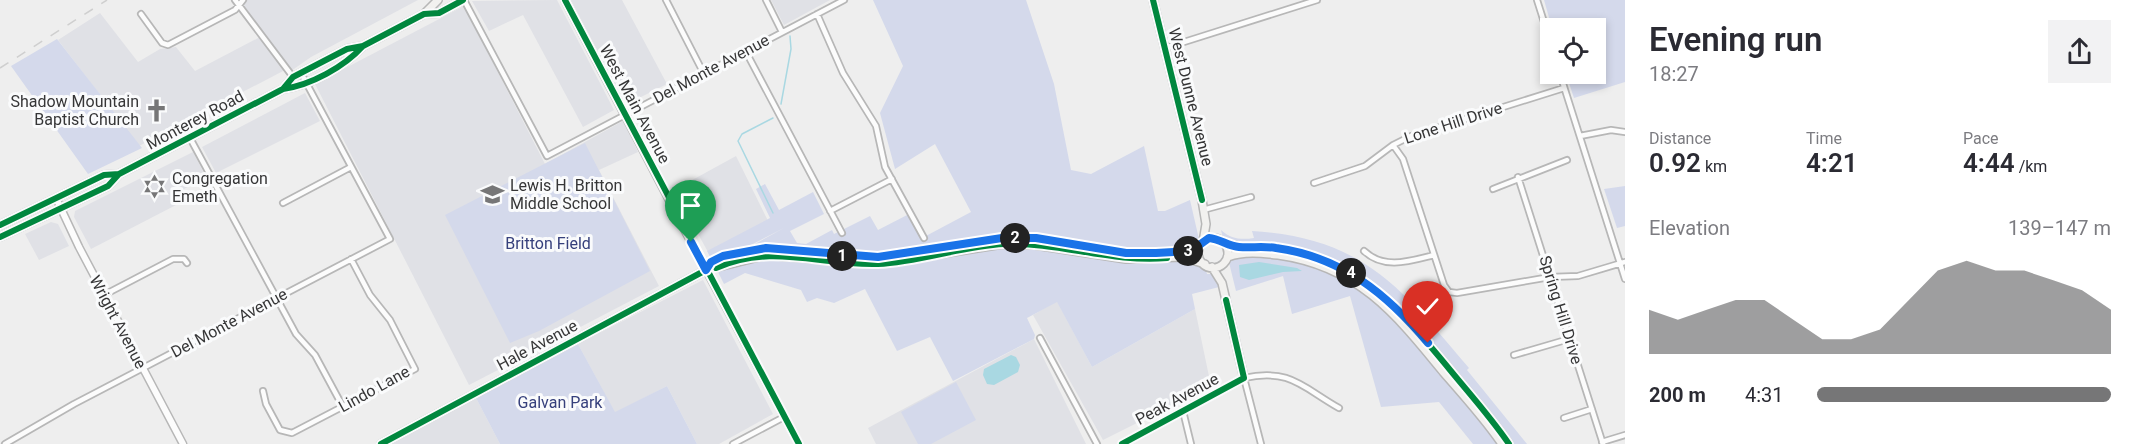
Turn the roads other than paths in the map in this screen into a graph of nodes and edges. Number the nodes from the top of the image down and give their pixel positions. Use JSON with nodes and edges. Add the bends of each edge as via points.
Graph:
{"nodes":[{"id":1,"x":234,"y":0,"type":"edge"},
{"id":2,"x":243,"y":0,"type":"edge"},
{"id":3,"x":438,"y":0,"type":"edge"},
{"id":4,"x":464,"y":0,"type":"edge"},
{"id":5,"x":565,"y":0,"type":"edge"},
{"id":6,"x":666,"y":0,"type":"edge"},
{"id":7,"x":766,"y":0,"type":"edge"},
{"id":8,"x":844,"y":0,"type":"edge"},
{"id":9,"x":1153,"y":0,"type":"edge"},
{"id":10,"x":1317,"y":0,"type":"edge"},
{"id":11,"x":1538,"y":0,"type":"edge"},
{"id":12,"x":238,"y":5,"type":"junction"},
{"id":13,"x":141,"y":14,"type":"dead end"},
{"id":14,"x":424,"y":14,"type":"junction"},
{"id":15,"x":817,"y":14,"type":"junction"},
{"id":16,"x":1543,"y":18,"type":"edge"},
{"id":17,"x":782,"y":32,"type":"junction"},
{"id":18,"x":363,"y":46,"type":"junction"},
{"id":19,"x":1165,"y":48,"type":"junction"},
{"id":20,"x":745,"y":50,"type":"junction"},
{"id":21,"x":703,"y":72,"type":"junction"},
{"id":22,"x":301,"y":73,"type":"junction"},
{"id":23,"x":293,"y":77,"type":"junction"},
{"id":24,"x":306,"y":82,"type":"junction"},
{"id":25,"x":1563,"y":84,"type":"edge"},
{"id":26,"x":1564,"y":88,"type":"junction"},
{"id":27,"x":283,"y":89,"type":"junction"},
{"id":28,"x":625,"y":116,"type":"junction"},
{"id":29,"x":1625,"y":132,"type":"edge"},
{"id":30,"x":1580,"y":136,"type":"junction"},
{"id":31,"x":190,"y":138,"type":"junction"},
{"id":32,"x":1393,"y":145,"type":"junction"},
{"id":33,"x":1568,"y":160,"type":"dead end"},
{"id":34,"x":351,"y":167,"type":"junction"},
{"id":35,"x":118,"y":174,"type":"junction"},
{"id":36,"x":1518,"y":177,"type":"junction"},
{"id":37,"x":892,"y":179,"type":"junction"},
{"id":38,"x":1314,"y":183,"type":"dead end"},
{"id":39,"x":1493,"y":189,"type":"dead end"},
{"id":40,"x":1251,"y":197,"type":"dead end"},
{"id":41,"x":56,"y":198,"type":"junction"},
{"id":42,"x":283,"y":203,"type":"dead end"},
{"id":43,"x":60,"y":208,"type":"junction"},
{"id":44,"x":1203,"y":210,"type":"junction"},
{"id":45,"x":830,"y":211,"type":"junction"},
{"id":46,"x":1206,"y":224,"type":"junction"},
{"id":47,"x":0,"y":225,"type":"edge"},
{"id":48,"x":842,"y":233,"type":"dead end"},
{"id":49,"x":0,"y":237,"type":"edge"},
{"id":50,"x":924,"y":238,"type":"dead end"},
{"id":51,"x":1222,"y":241,"type":"junction"},
{"id":52,"x":1201,"y":244,"type":"junction"},
{"id":53,"x":1364,"y":250,"type":"dead end"},
{"id":54,"x":1434,"y":255,"type":"junction"},
{"id":55,"x":351,"y":259,"type":"junction"},
{"id":56,"x":1226,"y":261,"type":"junction"},
{"id":57,"x":188,"y":263,"type":"dead end"},
{"id":58,"x":1622,"y":263,"type":"edge"},
{"id":59,"x":1208,"y":266,"type":"junction"},
{"id":60,"x":706,"y":270,"type":"junction"},
{"id":61,"x":1550,"y":277,"type":"junction"},
{"id":62,"x":1625,"y":279,"type":"edge"},
{"id":63,"x":1222,"y":283,"type":"junction"},
{"id":64,"x":104,"y":295,"type":"junction"},
{"id":65,"x":277,"y":298,"type":"junction"},
{"id":66,"x":1040,"y":339,"type":"dead end"},
{"id":67,"x":1569,"y":339,"type":"junction"},
{"id":68,"x":1514,"y":355,"type":"dead end"},
{"id":69,"x":143,"y":368,"type":"junction"},
{"id":70,"x":1244,"y":378,"type":"junction"},
{"id":71,"x":263,"y":391,"type":"dead end"},
{"id":72,"x":343,"y":407,"type":"junction"},
{"id":73,"x":1340,"y":408,"type":"dead end"},
{"id":74,"x":1592,"y":409,"type":"junction"},
{"id":75,"x":1183,"y":411,"type":"junction"},
{"id":76,"x":783,"y":417,"type":"junction"},
{"id":77,"x":1564,"y":418,"type":"dead end"},
{"id":78,"x":1625,"y":435,"type":"edge"},
{"id":79,"x":1603,"y":443,"type":"edge"},
{"id":80,"x":5,"y":444,"type":"edge"},
{"id":81,"x":183,"y":444,"type":"edge"},
{"id":82,"x":381,"y":444,"type":"edge"},
{"id":83,"x":733,"y":444,"type":"edge"},
{"id":84,"x":799,"y":444,"type":"edge"},
{"id":85,"x":1097,"y":444,"type":"edge"},
{"id":86,"x":1122,"y":444,"type":"edge"},
{"id":87,"x":1191,"y":444,"type":"edge"},
{"id":88,"x":1261,"y":444,"type":"edge"},
{"id":89,"x":1502,"y":444,"type":"edge"},
{"id":90,"x":1509,"y":444,"type":"edge"}],
"edges":[{"from":1,"to":12,"type":"street"},
{"from":2,"to":12,"type":"street"},
{"from":3,"to":14,"type":"main road","name":"Monterey Road"},
{"from":4,"to":14,"type":"main road","name":"Monterey Road","via":[[438,13]]},
{"from":4,"to":28,"type":"street","name":"Del Monte Avenue","via":[[547,156]]},
{"from":5,"to":28,"type":"main road","name":"West Main Avenue"},
{"from":6,"to":21,"type":"street"},
{"from":7,"to":17,"type":"street"},
{"from":8,"to":15,"type":"street","name":"Del Monte Avenue"},
{"from":9,"to":19,"type":"main road","name":"West Dunne Avenue"},
{"from":10,"to":19,"type":"street"},
{"from":11,"to":16,"type":"street"},
{"from":12,"to":13,"type":"street","via":[[236,10],[168,45],[162,43]]},
{"from":12,"to":23,"type":"street"},
{"from":14,"to":18,"type":"main road","name":"Monterey Road"},
{"from":15,"to":17,"type":"street","name":"Del Monte Avenue"},
{"from":15,"to":37,"type":"street","via":[[843,73],[876,126],[885,167]]},
{"from":17,"to":20,"type":"street","name":"Del Monte Avenue"},
{"from":18,"to":22,"type":"main road","name":"Monterey Road","via":[[347,49]]},
{"from":18,"to":24,"type":"main road","name":"Monterey Road","via":[[352,59]]},
{"from":19,"to":44,"type":"main road","name":"West Dunne Avenue"},
{"from":20,"to":21,"type":"street","name":"Del Monte Avenue"},
{"from":20,"to":45,"type":"street"},
{"from":21,"to":28,"type":"street","name":"Del Monte Avenue"},
{"from":22,"to":23,"type":"main road","name":"Monterey Road"},
{"from":22,"to":24,"type":"street"},
{"from":23,"to":27,"type":"main road","name":"Monterey Road"},
{"from":24,"to":27,"type":"main road","name":"Monterey Road"},
{"from":24,"to":34,"type":"street"},
{"from":25,"to":26,"type":"street"},
{"from":26,"to":30,"type":"street"},
{"from":26,"to":32,"type":"street","name":"Lone Hill Drive"},
{"from":27,"to":31,"type":"main road","name":"Monterey Road"},
{"from":28,"to":60,"type":"main road","name":"West Main Avenue"},
{"from":29,"to":30,"type":"street","via":[[1611,130]]},
{"from":30,"to":58,"type":"street"},
{"from":31,"to":35,"type":"main road","name":"Monterey Road"},
{"from":31,"to":65,"type":"street"},
{"from":32,"to":38,"type":"street","name":"Lone Hill Drive","via":[[1365,166]]},
{"from":32,"to":54,"type":"street","via":[[1403,159]]},
{"from":33,"to":36,"type":"street"},
{"from":34,"to":42,"type":"street"},
{"from":34,"to":55,"type":"street","name":"Del Monte Avenue","via":[[390,239]]},
{"from":35,"to":41,"type":"main road","name":"Monterey Road","via":[[104,175]]},
{"from":35,"to":43,"type":"main road","name":"Monterey Road","via":[[108,186]]},
{"from":36,"to":39,"type":"street"},
{"from":36,"to":61,"type":"street","name":"Spring Hill Drive"},
{"from":37,"to":45,"type":"street"},
{"from":37,"to":50,"type":"street"},
{"from":40,"to":44,"type":"street"},
{"from":41,"to":43,"type":"street","name":"Wright Avenue"},
{"from":41,"to":47,"type":"main road","name":"Monterey Road"},
{"from":43,"to":49,"type":"main road","name":"Monterey Road"},
{"from":43,"to":64,"type":"street","name":"Wright Avenue"},
{"from":44,"to":46,"type":"main road","name":"West Dunne Avenue"},
{"from":45,"to":48,"type":"street"},
{"from":46,"to":51,"type":"main road","name":"West Dunne Avenue"},
{"from":46,"to":52,"type":"main road","name":"West Dunne Avenue"},
{"from":51,"to":52,"type":"main road","via":[[1209,238]]},
{"from":51,"to":56,"type":"main road"},
{"from":51,"to":90,"type":"main road","via":[[1238,247],[1305,254],[1369,283],[1409,320]]},
{"from":52,"to":59,"type":"main road","via":[[1199,255]]},
{"from":52,"to":60,"type":"main road","name":"Hale Avenue","via":[[1191,251],[1126,253],[1036,238],[1002,238],[863,258],[766,248],[723,256]]},
{"from":53,"to":54,"type":"street","via":[[1373,260],[1384,262],[1407,262]]},
{"from":54,"to":61,"type":"street","via":[[1449,291],[1457,293]]},
{"from":55,"to":65,"type":"street","name":"Del Monte Avenue"},
{"from":55,"to":72,"type":"street","name":"Lindo Lane","via":[[370,295],[390,320],[415,369]]},
{"from":56,"to":59,"type":"main road"},
{"from":56,"to":63,"type":"main road"},
{"from":56,"to":89,"type":"main road","via":[[1239,253],[1291,257],[1332,270],[1366,289],[1406,326]]},
{"from":57,"to":64,"type":"street","via":[[173,259]]},
{"from":58,"to":61,"type":"street","via":[[1578,276]]},
{"from":58,"to":62,"type":"street"},
{"from":59,"to":60,"type":"main road","name":"Hale Avenue","via":[[1182,257],[1126,259],[1003,244],[878,264],[766,255]]},
{"from":59,"to":63,"type":"main road"},
{"from":60,"to":76,"type":"street","name":"West Main Avenue"},
{"from":60,"to":82,"type":"main road","name":"Hale Avenue"},
{"from":61,"to":67,"type":"street","name":"Spring Hill Drive"},
{"from":63,"to":70,"type":"main road"},
{"from":64,"to":69,"type":"street","name":"Wright Avenue"},
{"from":65,"to":69,"type":"street","name":"Del Monte Avenue"},
{"from":65,"to":72,"type":"street"},
{"from":66,"to":85,"type":"street"},
{"from":67,"to":68,"type":"street"},
{"from":67,"to":74,"type":"street","name":"Spring Hill Drive"},
{"from":69,"to":80,"type":"street","name":"Del Monte Avenue"},
{"from":69,"to":81,"type":"street","name":"Wright Avenue"},
{"from":70,"to":73,"type":"street","via":[[1275,373]]},
{"from":70,"to":75,"type":"street","name":"Peak Avenue"},
{"from":70,"to":88,"type":"street"},
{"from":71,"to":72,"type":"street","name":"Lindo Lane","via":[[279,430],[286,434]]},
{"from":74,"to":77,"type":"street"},
{"from":74,"to":79,"type":"street","name":"Spring Hill Drive"},
{"from":75,"to":86,"type":"street","name":"Peak Avenue"},
{"from":75,"to":87,"type":"street"},
{"from":76,"to":83,"type":"street"},
{"from":76,"to":84,"type":"street","name":"West Main Avenue"},
{"from":78,"to":79,"type":"street"}]}
